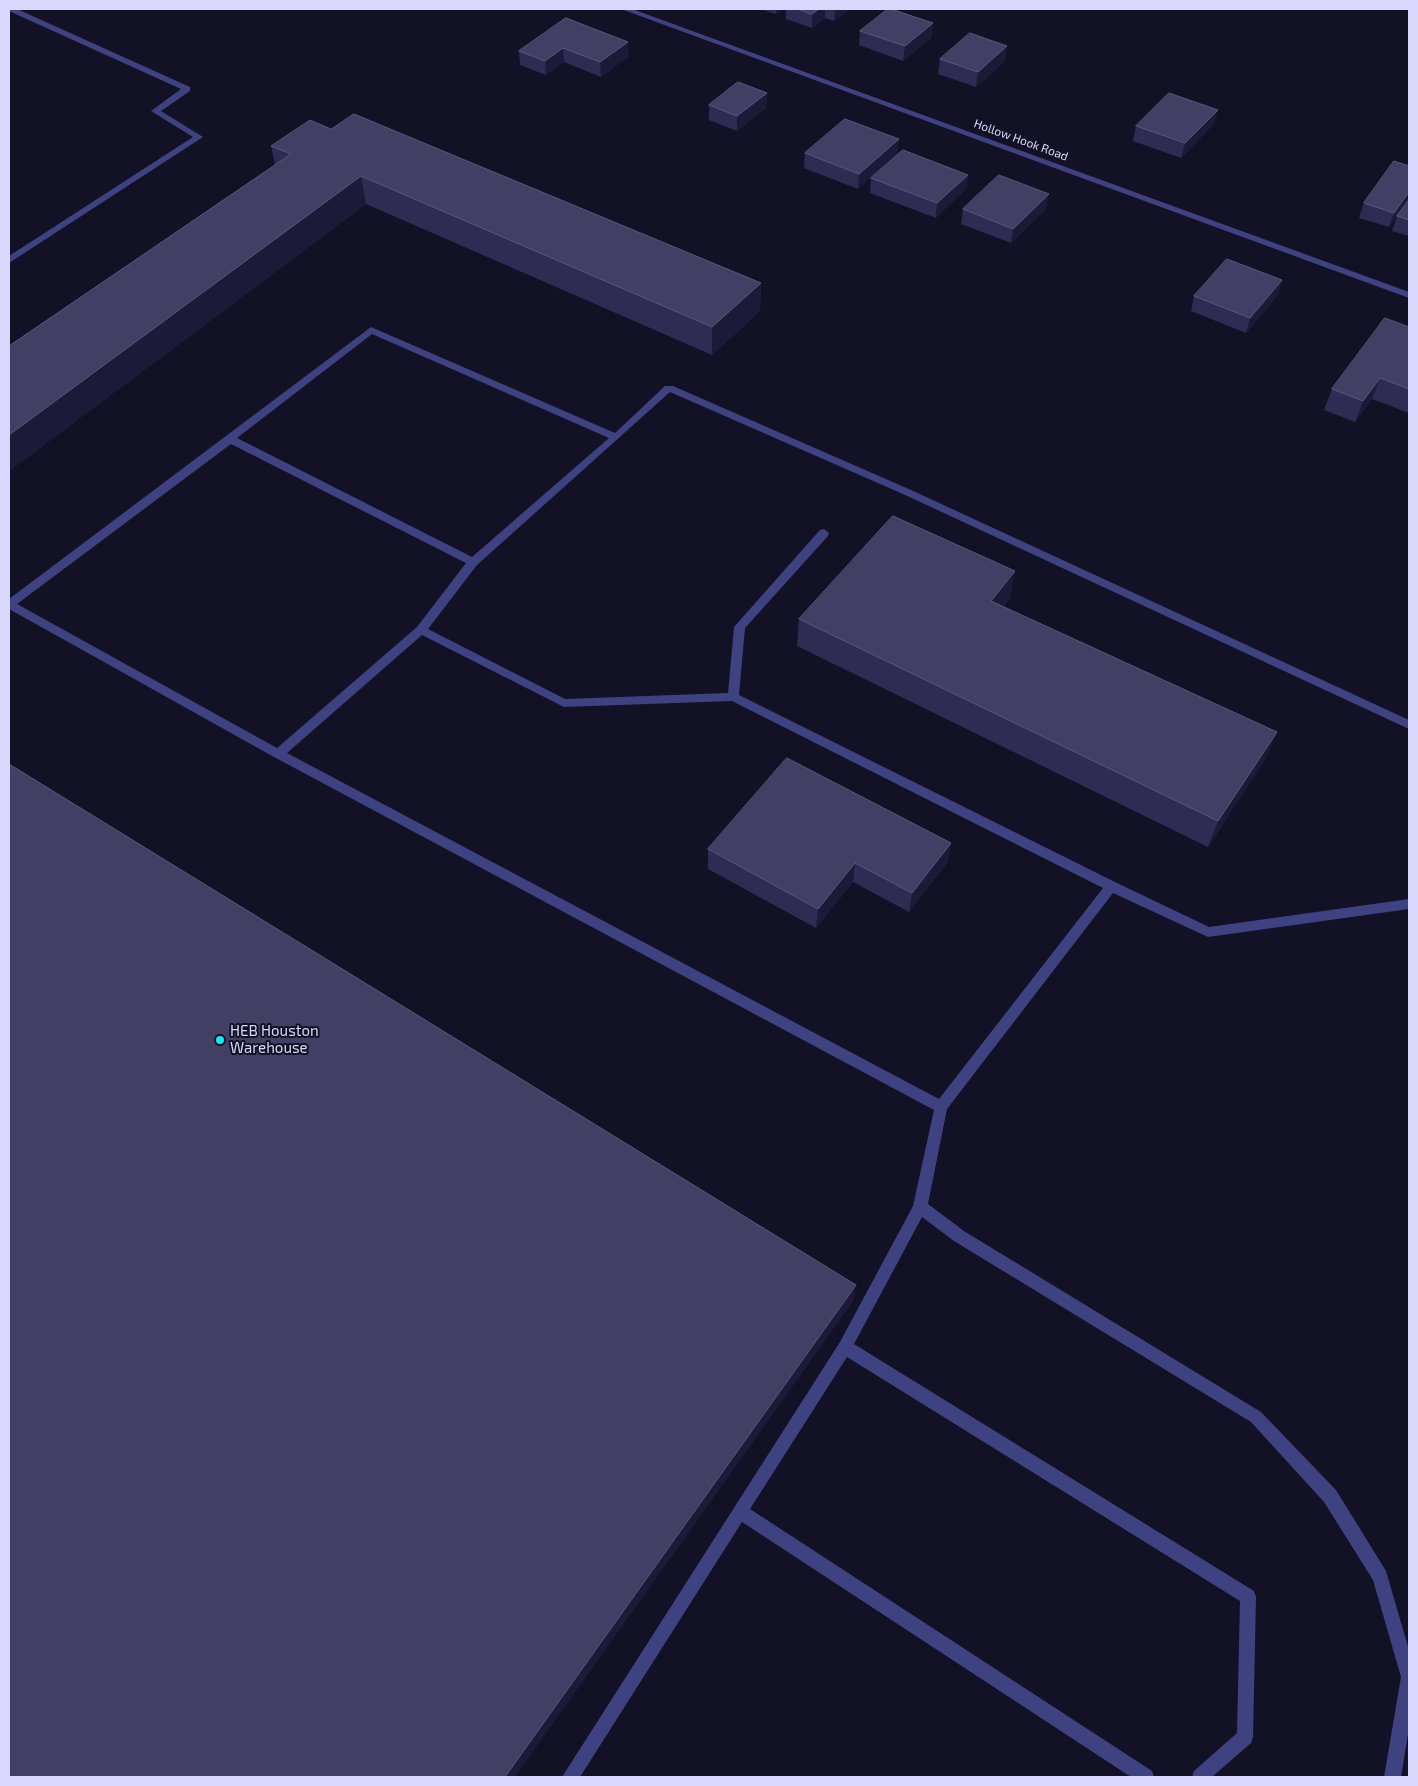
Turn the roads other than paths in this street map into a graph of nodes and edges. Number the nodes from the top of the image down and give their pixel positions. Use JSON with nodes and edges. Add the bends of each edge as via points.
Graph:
{"nodes":[{"id":1,"x":11,"y":9,"type":"edge"},
{"id":2,"x":625,"y":9,"type":"edge"},
{"id":3,"x":9,"y":260,"type":"edge"},
{"id":4,"x":1409,"y":295,"type":"edge"},
{"id":5,"x":616,"y":437,"type":"junction"},
{"id":6,"x":230,"y":439,"type":"junction"},
{"id":7,"x":824,"y":533,"type":"dead end"},
{"id":8,"x":473,"y":562,"type":"junction"},
{"id":9,"x":9,"y":604,"type":"edge"},
{"id":10,"x":421,"y":630,"type":"junction"},
{"id":11,"x":733,"y":697,"type":"junction"},
{"id":12,"x":1409,"y":725,"type":"edge"},
{"id":13,"x":278,"y":754,"type":"junction"},
{"id":14,"x":1111,"y":886,"type":"junction"},
{"id":15,"x":1409,"y":904,"type":"edge"},
{"id":16,"x":941,"y":1107,"type":"junction"},
{"id":17,"x":920,"y":1208,"type":"junction"},
{"id":18,"x":844,"y":1347,"type":"junction"},
{"id":19,"x":740,"y":1512,"type":"junction"},
{"id":20,"x":570,"y":1777,"type":"edge"},
{"id":21,"x":1146,"y":1777,"type":"edge"},
{"id":22,"x":1200,"y":1777,"type":"edge"},
{"id":23,"x":1393,"y":1777,"type":"edge"}],
"edges":[{"from":1,"to":3,"type":"street","via":[[187,89],[155,111],[199,137]]},
{"from":2,"to":4,"type":"street","name":"Hollow Hook Road"},
{"from":5,"to":6,"type":"street","via":[[371,330]]},
{"from":5,"to":8,"type":"street"},
{"from":5,"to":12,"type":"street","via":[[668,388],[907,492]]},
{"from":6,"to":8,"type":"street"},
{"from":6,"to":9,"type":"street"},
{"from":7,"to":11,"type":"street","via":[[740,627]]},
{"from":8,"to":10,"type":"street"},
{"from":9,"to":13,"type":"street"},
{"from":10,"to":11,"type":"street","via":[[564,703]]},
{"from":10,"to":13,"type":"street"},
{"from":11,"to":14,"type":"street"},
{"from":13,"to":16,"type":"street"},
{"from":14,"to":15,"type":"street","via":[[1208,932]]},
{"from":14,"to":16,"type":"street"},
{"from":16,"to":17,"type":"street"},
{"from":17,"to":18,"type":"street"},
{"from":17,"to":23,"type":"street","via":[[959,1236],[1256,1417],[1330,1496],[1380,1577],[1409,1676]]},
{"from":18,"to":19,"type":"street"},
{"from":18,"to":22,"type":"street","via":[[1248,1597],[1245,1737]]},
{"from":19,"to":20,"type":"street"},
{"from":19,"to":21,"type":"street"}]}
